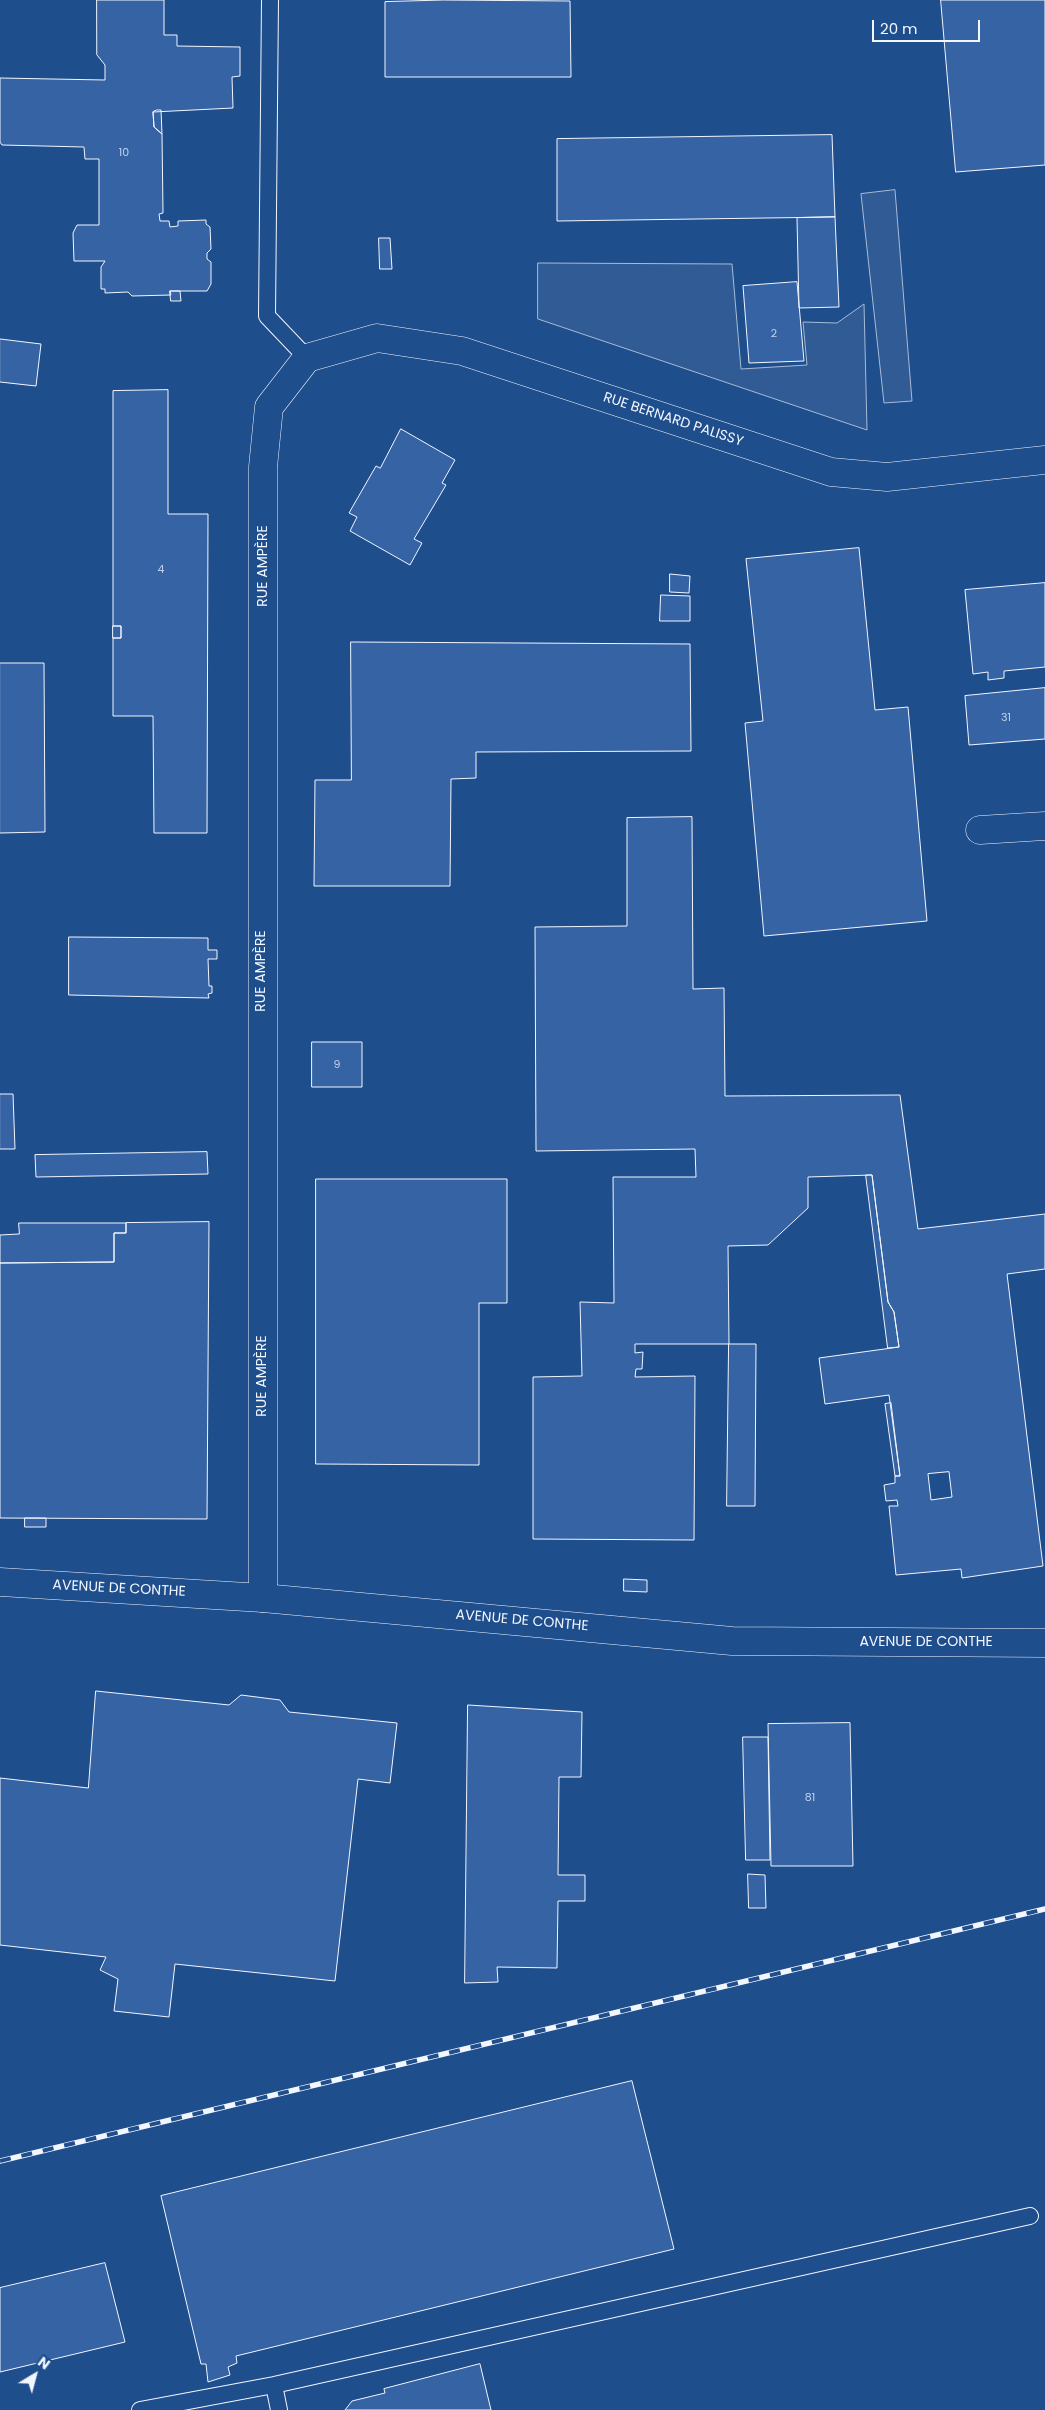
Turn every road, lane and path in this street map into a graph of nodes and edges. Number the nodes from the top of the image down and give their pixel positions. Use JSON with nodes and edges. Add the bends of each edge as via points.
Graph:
{"nodes":[{"id":1,"x":270,"y":0,"type":"edge"},
{"id":2,"x":307,"y":358,"type":"junction"},
{"id":3,"x":1045,"y":460,"type":"edge"},
{"id":4,"x":1045,"y":826,"type":"edge"},
{"id":5,"x":980,"y":830,"type":"dead end"},
{"id":6,"x":0,"y":1582,"type":"edge"},
{"id":7,"x":263,"y":1598,"type":"junction"},
{"id":8,"x":1045,"y":1642,"type":"edge"},
{"id":9,"x":1030,"y":2216,"type":"dead end"},
{"id":10,"x":274,"y":2385,"type":"junction"},
{"id":11,"x":140,"y":2410,"type":"edge"},
{"id":12,"x":279,"y":2410,"type":"edge"}],
"edges":[{"from":1,"to":2,"type":"lane","via":[[268,316]]},
{"from":2,"to":3,"type":"street","name":"RUE BERNARD PALISSY","via":[[377,338],[462,351],[831,472],[887,477]]},
{"from":2,"to":7,"type":"street","name":"RUE AMPÈRE","via":[[269,407],[263,467]]},
{"from":4,"to":5,"type":"street"},
{"from":6,"to":7,"type":"street","name":"AVENUE DE CONTHE"},
{"from":7,"to":8,"type":"street","name":"AVENUE DE CONTHE","via":[[732,1641]]},
{"from":9,"to":10,"type":"lane"},
{"from":10,"to":11,"type":"lane"},
{"from":10,"to":12,"type":"lane"}]}
